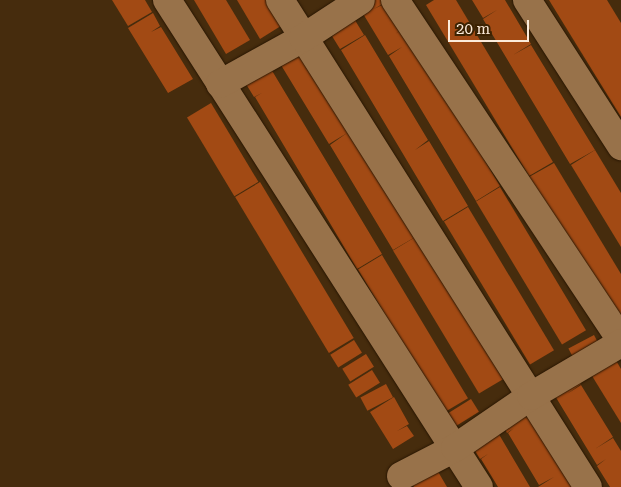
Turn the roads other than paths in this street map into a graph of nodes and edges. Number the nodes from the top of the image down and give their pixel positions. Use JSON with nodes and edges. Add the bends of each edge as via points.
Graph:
{"nodes":[{"id":1,"x":167,"y":0,"type":"edge"},
{"id":2,"x":280,"y":0,"type":"edge"},
{"id":3,"x":361,"y":0,"type":"edge"},
{"id":4,"x":395,"y":0,"type":"edge"},
{"id":5,"x":527,"y":0,"type":"edge"},
{"id":6,"x":304,"y":38,"type":"junction"},
{"id":7,"x":220,"y":84,"type":"junction"},
{"id":8,"x":621,"y":146,"type":"edge"},
{"id":9,"x":621,"y":341,"type":"edge"},
{"id":10,"x":531,"y":396,"type":"junction"},
{"id":11,"x":455,"y":448,"type":"junction"},
{"id":12,"x":401,"y":476,"type":"dead end"},
{"id":13,"x":478,"y":487,"type":"edge"},
{"id":14,"x":588,"y":487,"type":"edge"}],
"edges":[{"from":1,"to":7,"type":"street"},
{"from":2,"to":6,"type":"street"},
{"from":3,"to":6,"type":"street"},
{"from":4,"to":9,"type":"street"},
{"from":5,"to":8,"type":"street"},
{"from":6,"to":7,"type":"street"},
{"from":6,"to":10,"type":"street"},
{"from":7,"to":11,"type":"street"},
{"from":9,"to":10,"type":"street"},
{"from":10,"to":11,"type":"street"},
{"from":10,"to":14,"type":"street"},
{"from":11,"to":12,"type":"street"},
{"from":11,"to":13,"type":"street"}]}
